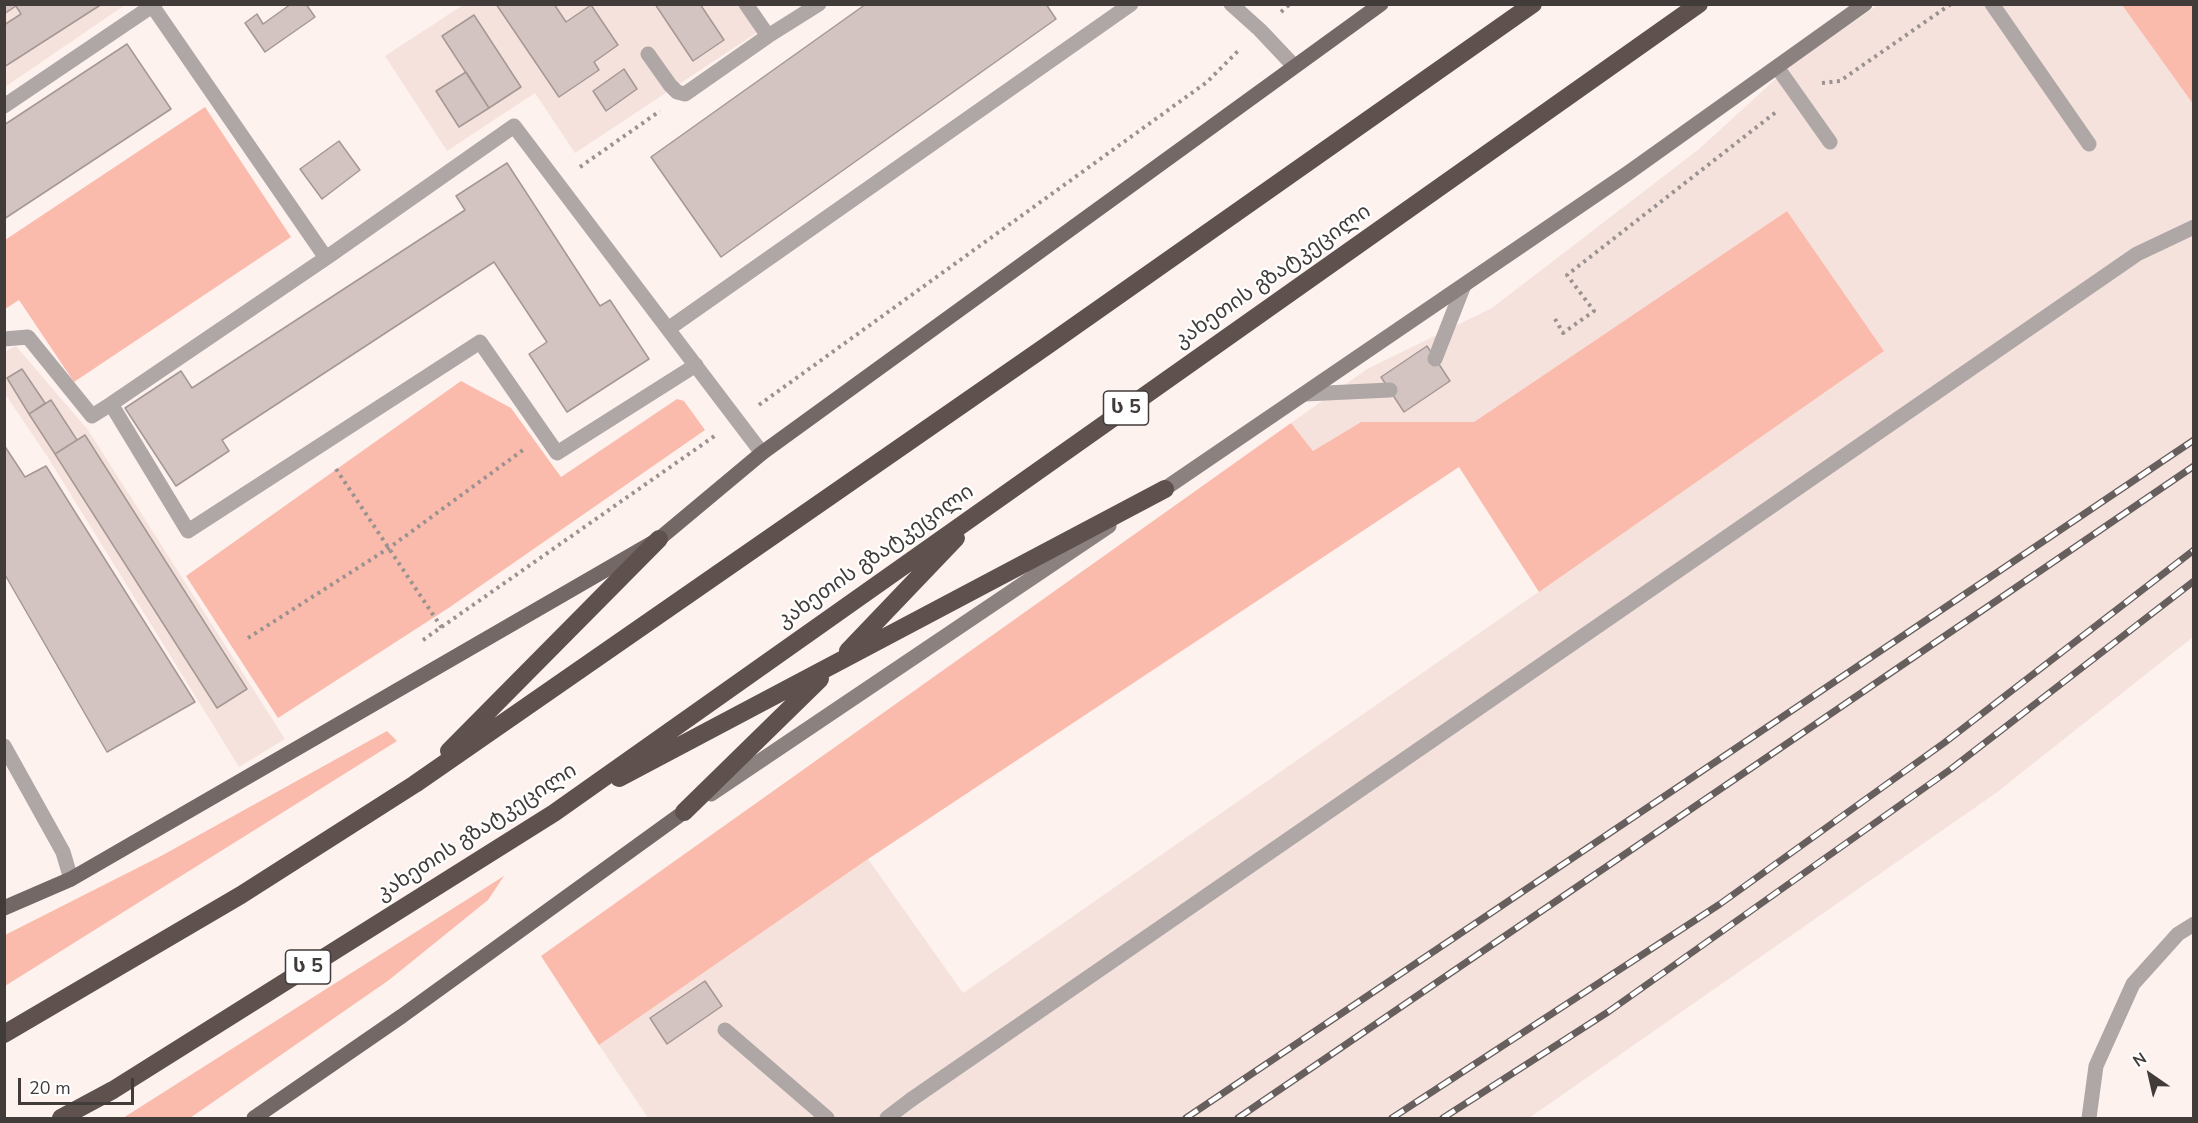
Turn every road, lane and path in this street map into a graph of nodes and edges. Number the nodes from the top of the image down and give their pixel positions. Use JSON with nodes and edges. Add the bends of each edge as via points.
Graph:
{"nodes":[{"id":1,"x":746,"y":4,"type":"edge"},
{"id":2,"x":819,"y":4,"type":"edge"},
{"id":3,"x":1131,"y":4,"type":"edge"},
{"id":4,"x":1231,"y":4,"type":"edge"},
{"id":5,"x":1290,"y":4,"type":"edge"},
{"id":6,"x":1381,"y":4,"type":"edge"},
{"id":7,"x":1533,"y":4,"type":"edge"},
{"id":8,"x":1699,"y":4,"type":"edge"},
{"id":9,"x":1865,"y":4,"type":"edge"},
{"id":10,"x":1951,"y":4,"type":"edge"},
{"id":11,"x":1992,"y":4,"type":"edge"},
{"id":12,"x":153,"y":5,"type":"edge"},
{"id":13,"x":1260,"y":30,"type":"junction"},
{"id":14,"x":768,"y":36,"type":"junction"},
{"id":15,"x":648,"y":54,"type":"dead end"},
{"id":16,"x":1294,"y":66,"type":"junction"},
{"id":17,"x":1777,"y":67,"type":"junction"},
{"id":18,"x":685,"y":94,"type":"junction"},
{"id":19,"x":1798,"y":97,"type":"junction"},
{"id":20,"x":4,"y":105,"type":"edge"},
{"id":21,"x":1830,"y":142,"type":"dead end"},
{"id":22,"x":2089,"y":144,"type":"dead end"},
{"id":23,"x":557,"y":183,"type":"junction"},
{"id":24,"x":2193,"y":227,"type":"edge"},
{"id":25,"x":326,"y":258,"type":"junction"},
{"id":26,"x":1464,"y":285,"type":"junction"},
{"id":27,"x":1554,"y":319,"type":"dead end"},
{"id":28,"x":668,"y":329,"type":"junction"},
{"id":29,"x":4,"y":339,"type":"edge"},
{"id":30,"x":1436,"y":359,"type":"dead end"},
{"id":31,"x":696,"y":365,"type":"junction"},
{"id":32,"x":1390,"y":390,"type":"dead end"},
{"id":33,"x":1305,"y":394,"type":"junction"},
{"id":34,"x":111,"y":404,"type":"junction"},
{"id":35,"x":737,"y":420,"type":"junction"},
{"id":36,"x":544,"y":434,"type":"junction"},
{"id":37,"x":320,"y":446,"type":"junction"},
{"id":38,"x":762,"y":453,"type":"junction"},
{"id":39,"x":1166,"y":489,"type":"junction"},
{"id":40,"x":984,"y":508,"type":"junction"},
{"id":41,"x":659,"y":539,"type":"junction"},
{"id":42,"x":388,"y":548,"type":"junction"},
{"id":43,"x":442,"y":628,"type":"junction"},
{"id":44,"x":248,"y":638,"type":"dead end"},
{"id":45,"x":423,"y":640,"type":"dead end"},
{"id":46,"x":836,"y":663,"type":"junction"},
{"id":47,"x":4,"y":746,"type":"edge"},
{"id":48,"x":415,"y":784,"type":"junction"},
{"id":49,"x":684,"y":812,"type":"junction"},
{"id":50,"x":554,"y":813,"type":"junction"},
{"id":51,"x":71,"y":879,"type":"junction"},
{"id":52,"x":4,"y":908,"type":"edge"},
{"id":53,"x":2193,"y":924,"type":"edge"},
{"id":54,"x":725,"y":1030,"type":"dead end"},
{"id":55,"x":4,"y":1034,"type":"edge"},
{"id":56,"x":61,"y":1119,"type":"edge"},
{"id":57,"x":254,"y":1119,"type":"edge"},
{"id":58,"x":827,"y":1119,"type":"edge"},
{"id":59,"x":887,"y":1119,"type":"edge"},
{"id":60,"x":2090,"y":1119,"type":"edge"}],
"edges":[{"from":1,"to":14,"type":"street"},
{"from":2,"to":14,"type":"street"},
{"from":3,"to":28,"type":"street"},
{"from":4,"to":13,"type":"street"},
{"from":5,"to":13,"type":"path"},
{"from":6,"to":16,"type":"main road"},
{"from":7,"to":48,"type":"highway"},
{"from":8,"to":40,"type":"highway","name":"კახეთის გზატკეცილი","number":"ს 5"},
{"from":9,"to":17,"type":"street"},
{"from":10,"to":19,"type":"path","via":[[1840,81],[1818,83]]},
{"from":11,"to":22,"type":"street"},
{"from":12,"to":20,"type":"street"},
{"from":12,"to":25,"type":"street"},
{"from":13,"to":16,"type":"street"},
{"from":13,"to":35,"type":"path","via":[[1207,82]]},
{"from":14,"to":18,"type":"street"},
{"from":15,"to":18,"type":"street","via":[[670,85]]},
{"from":16,"to":38,"type":"main road"},
{"from":17,"to":19,"type":"street"},
{"from":17,"to":26,"type":"street"},
{"from":18,"to":23,"type":"path"},
{"from":19,"to":21,"type":"street"},
{"from":19,"to":27,"type":"path","via":[[1567,275],[1594,311],[1563,333]]},
{"from":23,"to":25,"type":"street","via":[[514,126]]},
{"from":23,"to":28,"type":"street"},
{"from":24,"to":59,"type":"street","via":[[2137,254]]},
{"from":25,"to":34,"type":"street"},
{"from":26,"to":30,"type":"street"},
{"from":26,"to":33,"type":"street"},
{"from":28,"to":31,"type":"street"},
{"from":29,"to":34,"type":"street","via":[[28,337],[92,416]]},
{"from":31,"to":35,"type":"street"},
{"from":31,"to":36,"type":"street","via":[[557,453]]},
{"from":32,"to":33,"type":"street"},
{"from":33,"to":39,"type":"street"},
{"from":34,"to":37,"type":"street","via":[[188,531]]},
{"from":35,"to":38,"type":"street"},
{"from":35,"to":43,"type":"path"},
{"from":36,"to":37,"type":"street","via":[[480,342]]},
{"from":36,"to":42,"type":"path"},
{"from":37,"to":42,"type":"path"},
{"from":38,"to":41,"type":"main road"},
{"from":39,"to":46,"type":"highway"},
{"from":39,"to":49,"type":"street"},
{"from":40,"to":46,"type":"highway"},
{"from":40,"to":50,"type":"highway","name":"კახეთის გზატკეცილი","number":"ს 5"},
{"from":41,"to":48,"type":"highway"},
{"from":41,"to":51,"type":"main road"},
{"from":42,"to":43,"type":"path"},
{"from":42,"to":44,"type":"path"},
{"from":43,"to":45,"type":"path"},
{"from":46,"to":49,"type":"highway"},
{"from":46,"to":50,"type":"highway"},
{"from":47,"to":51,"type":"street","via":[[63,852]]},
{"from":48,"to":55,"type":"highway","via":[[241,895]]},
{"from":49,"to":57,"type":"main road"},
{"from":50,"to":56,"type":"highway","name":"კახეთის გზატკეცილი","number":"ს 5"},
{"from":51,"to":52,"type":"main road"},
{"from":53,"to":60,"type":"street","via":[[2178,934],[2133,984],[2096,1066]]},
{"from":54,"to":58,"type":"street"}]}
